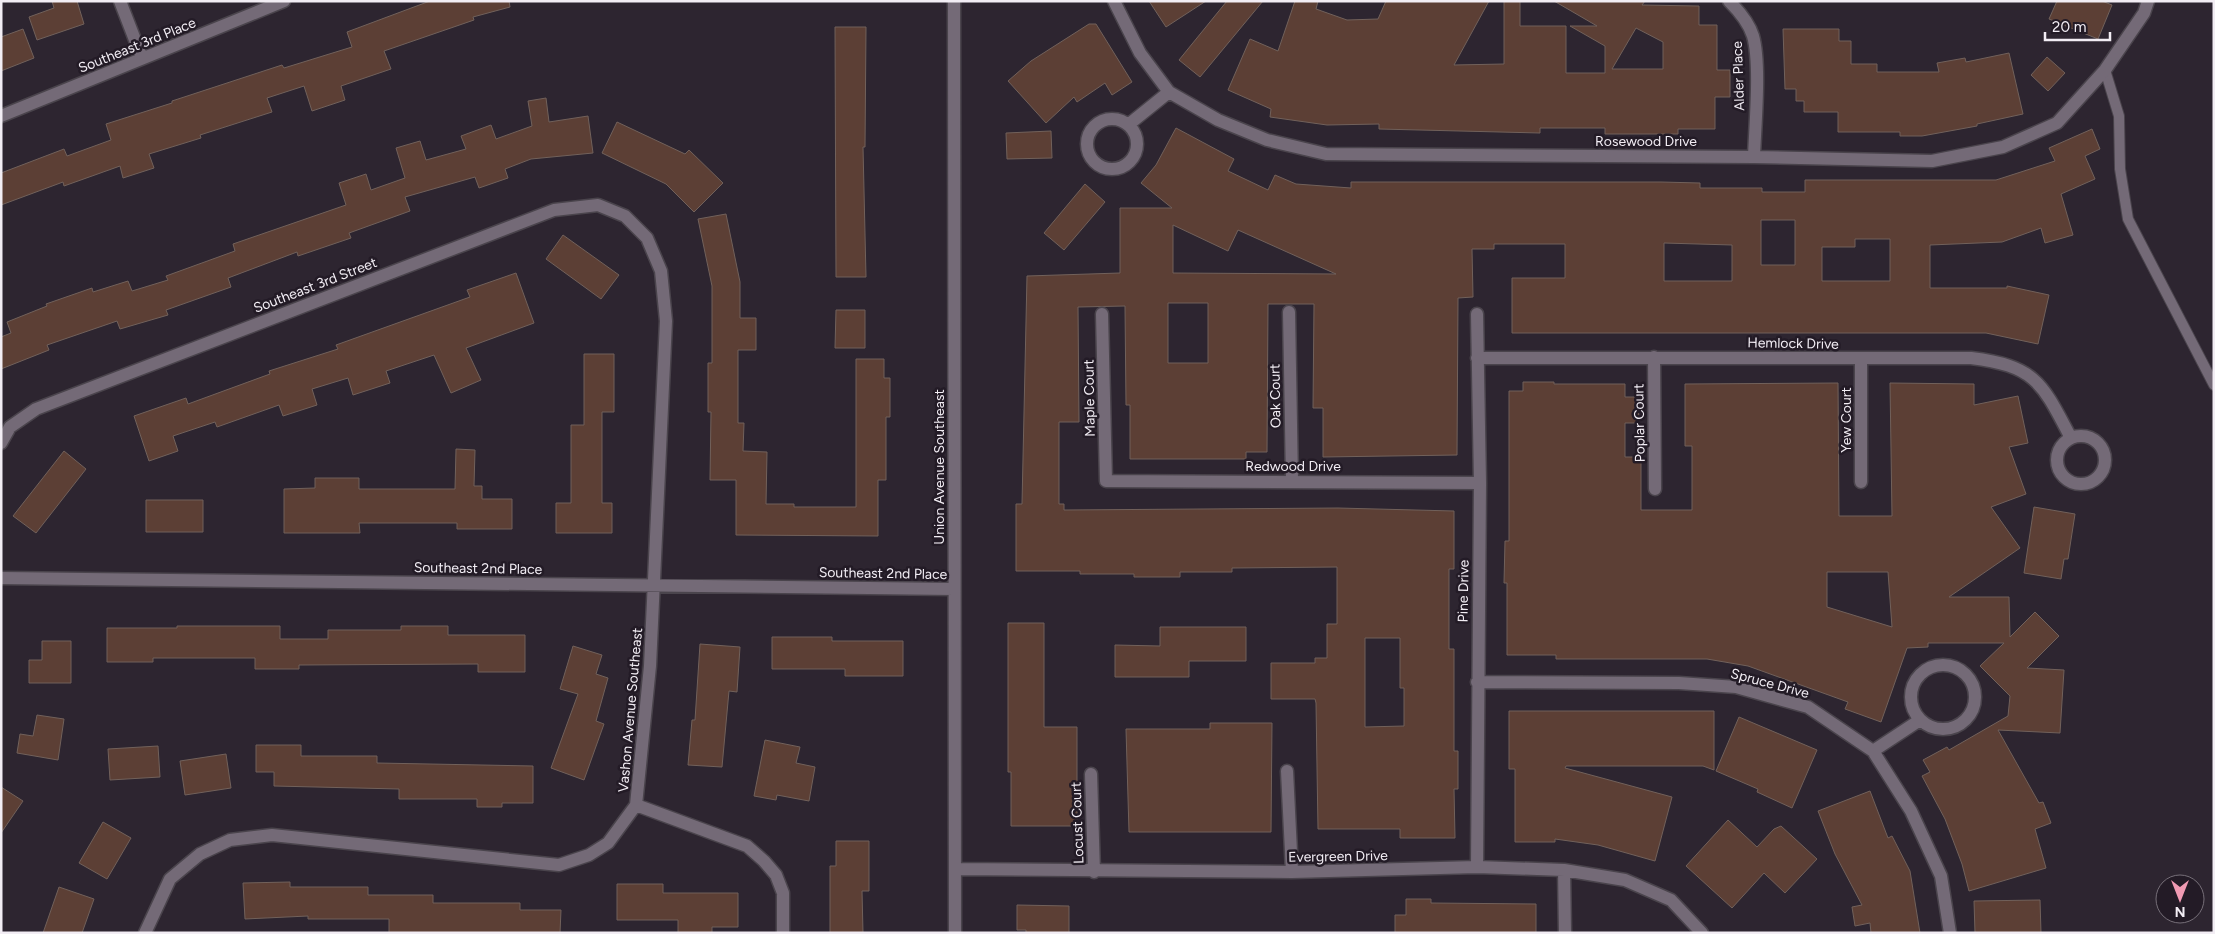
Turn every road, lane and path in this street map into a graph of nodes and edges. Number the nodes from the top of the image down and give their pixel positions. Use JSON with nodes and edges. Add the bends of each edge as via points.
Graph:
{"nodes":[{"id":1,"x":120,"y":1,"type":"edge"},
{"id":2,"x":284,"y":1,"type":"edge"},
{"id":3,"x":954,"y":1,"type":"edge"},
{"id":4,"x":1114,"y":1,"type":"edge"},
{"id":5,"x":1729,"y":1,"type":"edge"},
{"id":6,"x":2148,"y":1,"type":"edge"},
{"id":7,"x":142,"y":58,"type":"junction"},
{"id":8,"x":2105,"y":70,"type":"junction"},
{"id":9,"x":1168,"y":92,"type":"junction"},
{"id":10,"x":1,"y":116,"type":"edge"},
{"id":11,"x":1128,"y":125,"type":"dead end"},
{"id":12,"x":1754,"y":157,"type":"junction"},
{"id":13,"x":647,"y":238,"type":"joint"},
{"id":14,"x":1289,"y":312,"type":"dead end"},
{"id":15,"x":1102,"y":314,"type":"dead end"},
{"id":16,"x":1477,"y":314,"type":"dead end"},
{"id":17,"x":1654,"y":357,"type":"junction"},
{"id":18,"x":1477,"y":358,"type":"junction"},
{"id":19,"x":1861,"y":358,"type":"junction"},
{"id":20,"x":2214,"y":385,"type":"edge"},
{"id":21,"x":2071,"y":438,"type":"dead end"},
{"id":22,"x":1,"y":442,"type":"edge"},
{"id":23,"x":1106,"y":481,"type":"joint"},
{"id":24,"x":1292,"y":481,"type":"junction"},
{"id":25,"x":1861,"y":482,"type":"dead end"},
{"id":26,"x":1480,"y":484,"type":"junction"},
{"id":27,"x":1655,"y":488,"type":"dead end"},
{"id":28,"x":1,"y":578,"type":"edge"},
{"id":29,"x":655,"y":585,"type":"junction"},
{"id":30,"x":954,"y":589,"type":"junction"},
{"id":31,"x":1477,"y":682,"type":"junction"},
{"id":32,"x":1920,"y":720,"type":"junction"},
{"id":33,"x":1873,"y":751,"type":"junction"},
{"id":34,"x":1287,"y":771,"type":"dead end"},
{"id":35,"x":1091,"y":774,"type":"dead end"},
{"id":36,"x":636,"y":804,"type":"junction"},
{"id":37,"x":1477,"y":868,"type":"junction"},
{"id":38,"x":955,"y":869,"type":"junction"},
{"id":39,"x":1564,"y":870,"type":"junction"},
{"id":40,"x":1094,"y":872,"type":"junction"},
{"id":41,"x":1292,"y":872,"type":"junction"},
{"id":42,"x":145,"y":933,"type":"edge"},
{"id":43,"x":783,"y":933,"type":"edge"},
{"id":44,"x":956,"y":933,"type":"edge"},
{"id":45,"x":1565,"y":933,"type":"edge"},
{"id":46,"x":1702,"y":933,"type":"edge"},
{"id":47,"x":1950,"y":933,"type":"edge"}],
"edges":[{"from":1,"to":7,"type":"street"},
{"from":2,"to":7,"type":"street","name":"Southeast 3rd Place"},
{"from":3,"to":30,"type":"street","name":"Union Avenue Southeast"},
{"from":4,"to":9,"type":"street","via":[[1140,53]]},
{"from":5,"to":12,"type":"street","name":"Alder Place","via":[[1753,36],[1756,71]]},
{"from":6,"to":8,"type":"street","name":"Rosewood Drive","via":[[2144,13]]},
{"from":7,"to":10,"type":"street","name":"Southeast 3rd Place"},
{"from":8,"to":12,"type":"street","name":"Rosewood Drive","via":[[2057,123],[2003,147],[1932,161]]},
{"from":8,"to":20,"type":"lane","via":[[2120,116],[2120,169],[2128,219]]},
{"from":9,"to":11,"type":"street"},
{"from":9,"to":12,"type":"street","name":"Rosewood Drive","via":[[1218,120],[1267,140],[1326,154]]},
{"from":13,"to":22,"type":"street","name":"Southeast 3rd Street","via":[[625,216],[598,205],[554,210],[36,409],[10,427]]},
{"from":13,"to":29,"type":"street","name":"Vashon Avenue Southeast","via":[[661,271],[666,321]]},
{"from":14,"to":24,"type":"street","name":"Oak Court"},
{"from":15,"to":23,"type":"street","name":"Maple Court"},
{"from":16,"to":18,"type":"street","name":"Pine Drive"},
{"from":17,"to":18,"type":"street","name":"Hemlock Drive"},
{"from":17,"to":19,"type":"street","name":"Hemlock Drive"},
{"from":17,"to":27,"type":"street","name":"Poplar Court"},
{"from":18,"to":26,"type":"street","name":"Pine Drive"},
{"from":19,"to":21,"type":"street","name":"Hemlock Drive","via":[[1971,358],[2001,362],[2026,372],[2042,387]]},
{"from":19,"to":25,"type":"street","name":"Yew Court"},
{"from":23,"to":24,"type":"street","name":"Redwood Drive"},
{"from":24,"to":26,"type":"street","name":"Redwood Drive"},
{"from":26,"to":31,"type":"street","name":"Pine Drive"},
{"from":28,"to":29,"type":"street","name":"Southeast 2nd Place"},
{"from":29,"to":30,"type":"street","name":"Southeast 2nd Place"},
{"from":29,"to":36,"type":"street","name":"Vashon Avenue Southeast"},
{"from":30,"to":38,"type":"street","name":"Union Avenue Southeast"},
{"from":31,"to":33,"type":"street","name":"Spruce Drive","via":[[1679,683],[1736,687],[1808,707]]},
{"from":31,"to":37,"type":"street","name":"Pine Drive"},
{"from":32,"to":32,"type":"street","via":[[1940,729],[1951,728],[1965,720],[1974,707],[1976,696],[1968,676],[1960,670],[1941,665],[1922,673],[1911,691],[1911,701]]},
{"from":32,"to":33,"type":"street"},
{"from":33,"to":47,"type":"street","name":"Spruce Drive","via":[[1911,811],[1941,876]]},
{"from":34,"to":41,"type":"street"},
{"from":35,"to":40,"type":"street","name":"Locust Court"},
{"from":36,"to":42,"type":"street","name":"Vashon Avenue Southeast","via":[[608,843],[589,855],[559,865],[272,835],[230,840],[200,854],[170,879]]},
{"from":36,"to":43,"type":"street","via":[[747,846],[776,875],[782,893]]},
{"from":37,"to":39,"type":"street","name":"Evergreen Drive"},
{"from":37,"to":41,"type":"street","name":"Evergreen Drive"},
{"from":38,"to":40,"type":"street","name":"Evergreen Drive"},
{"from":38,"to":44,"type":"street","name":"Union Avenue Southeast"},
{"from":39,"to":45,"type":"street"},
{"from":39,"to":46,"type":"street","name":"Evergreen Drive","via":[[1625,880],[1671,900]]},
{"from":40,"to":41,"type":"street","name":"Evergreen Drive"}]}
